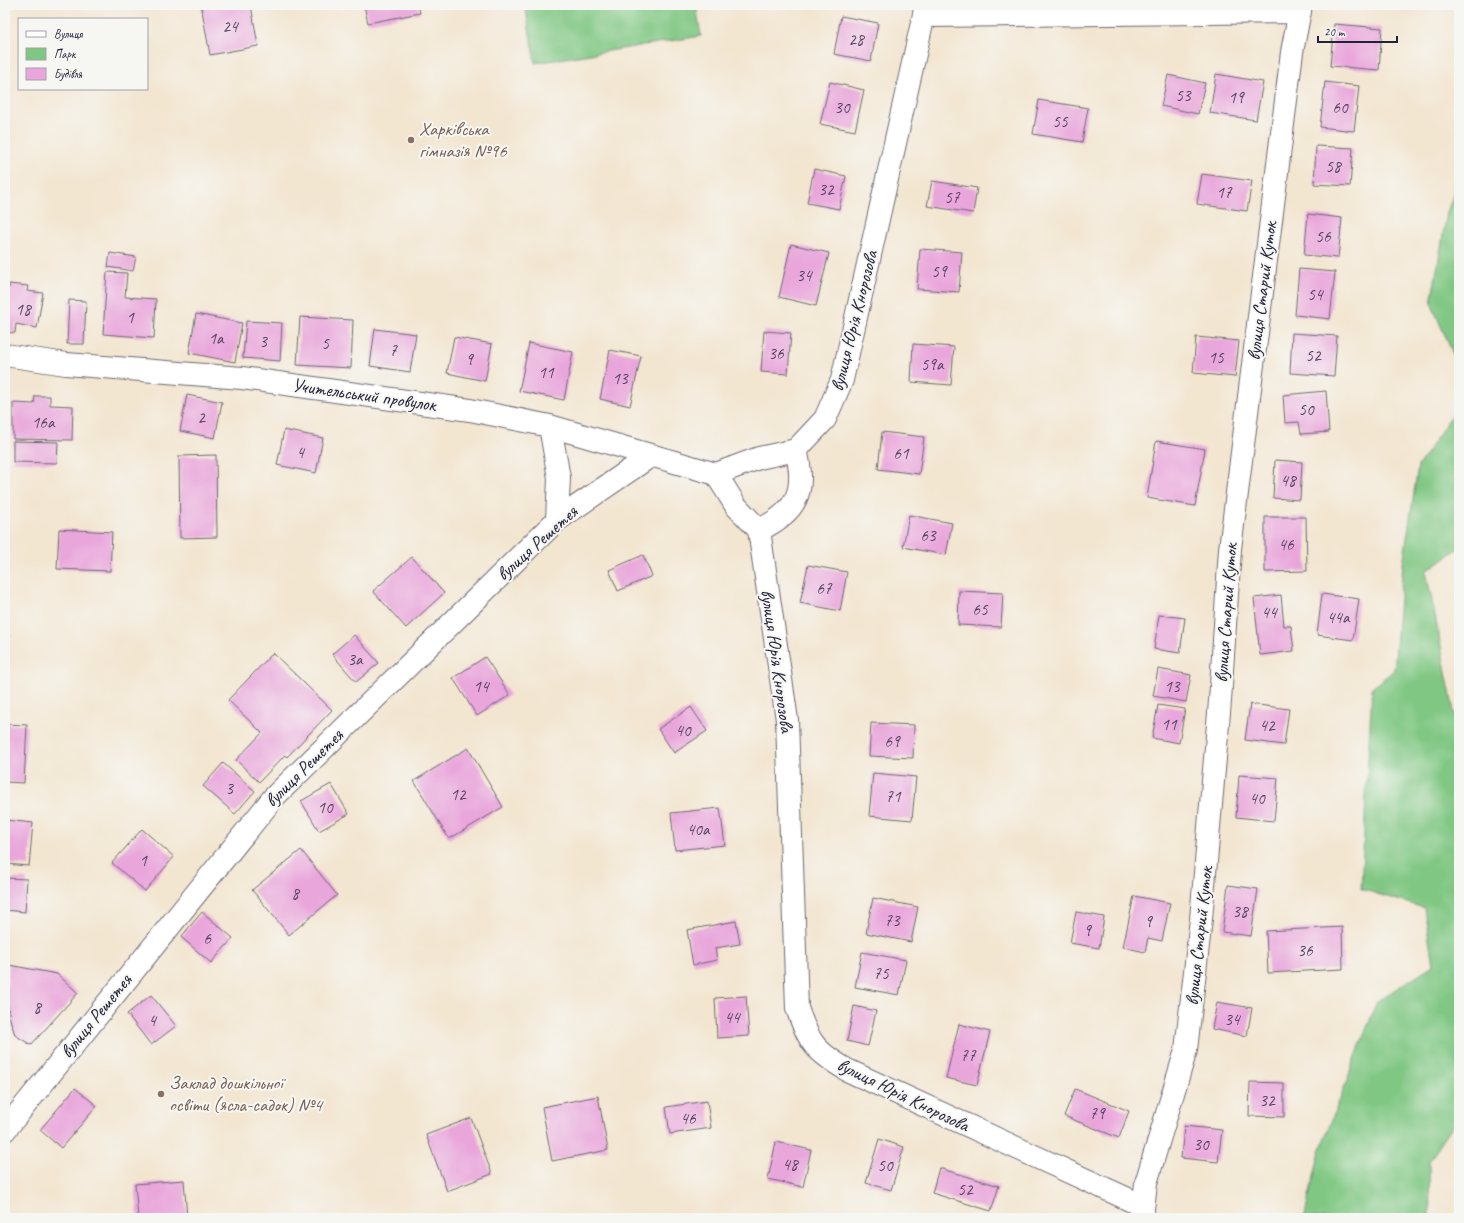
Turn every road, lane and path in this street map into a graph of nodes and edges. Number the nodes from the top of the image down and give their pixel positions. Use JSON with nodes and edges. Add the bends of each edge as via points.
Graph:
{"nodes":[{"id":1,"x":1300,"y":8,"type":"edge"},
{"id":2,"x":926,"y":11,"type":"edge"},
{"id":3,"x":5,"y":355,"type":"edge"},
{"id":4,"x":550,"y":426,"type":"junction"},
{"id":5,"x":796,"y":450,"type":"junction"},
{"id":6,"x":652,"y":456,"type":"junction"},
{"id":7,"x":716,"y":474,"type":"junction"},
{"id":8,"x":557,"y":520,"type":"junction"},
{"id":9,"x":759,"y":530,"type":"junction"},
{"id":10,"x":5,"y":1130,"type":"edge"},
{"id":11,"x":1143,"y":1212,"type":"edge"}],
"edges":[{"from":1,"to":2,"type":"street"},
{"from":1,"to":11,"type":"street","name":"вулиця Старий Куток","via":[[1292,52],[1230,549],[1203,904],[1186,1050],[1146,1183]]},
{"from":2,"to":5,"type":"street","name":"вулиця Юрія Кнорозова","via":[[842,380],[826,419]]},
{"from":3,"to":4,"type":"street","name":"Учительський провулок","via":[[66,364],[242,378],[470,410]]},
{"from":4,"to":6,"type":"street","name":"Учительський провулок"},
{"from":4,"to":8,"type":"street","via":[[559,478]]},
{"from":5,"to":7,"type":"street","via":[[759,458]]},
{"from":5,"to":9,"type":"street","via":[[801,469],[800,489],[791,508],[777,522]]},
{"from":6,"to":7,"type":"street","name":"Учительський провулок"},
{"from":6,"to":8,"type":"street","name":"вулиця Решетея"},
{"from":7,"to":9,"type":"street","via":[[736,506]]},
{"from":8,"to":10,"type":"street","name":"вулиця Решетея","via":[[274,797]]},
{"from":9,"to":11,"type":"street","name":"вулиця Юрія Кнорозова","via":[[787,720],[797,1008],[806,1034],[824,1056],[847,1070]]}]}
